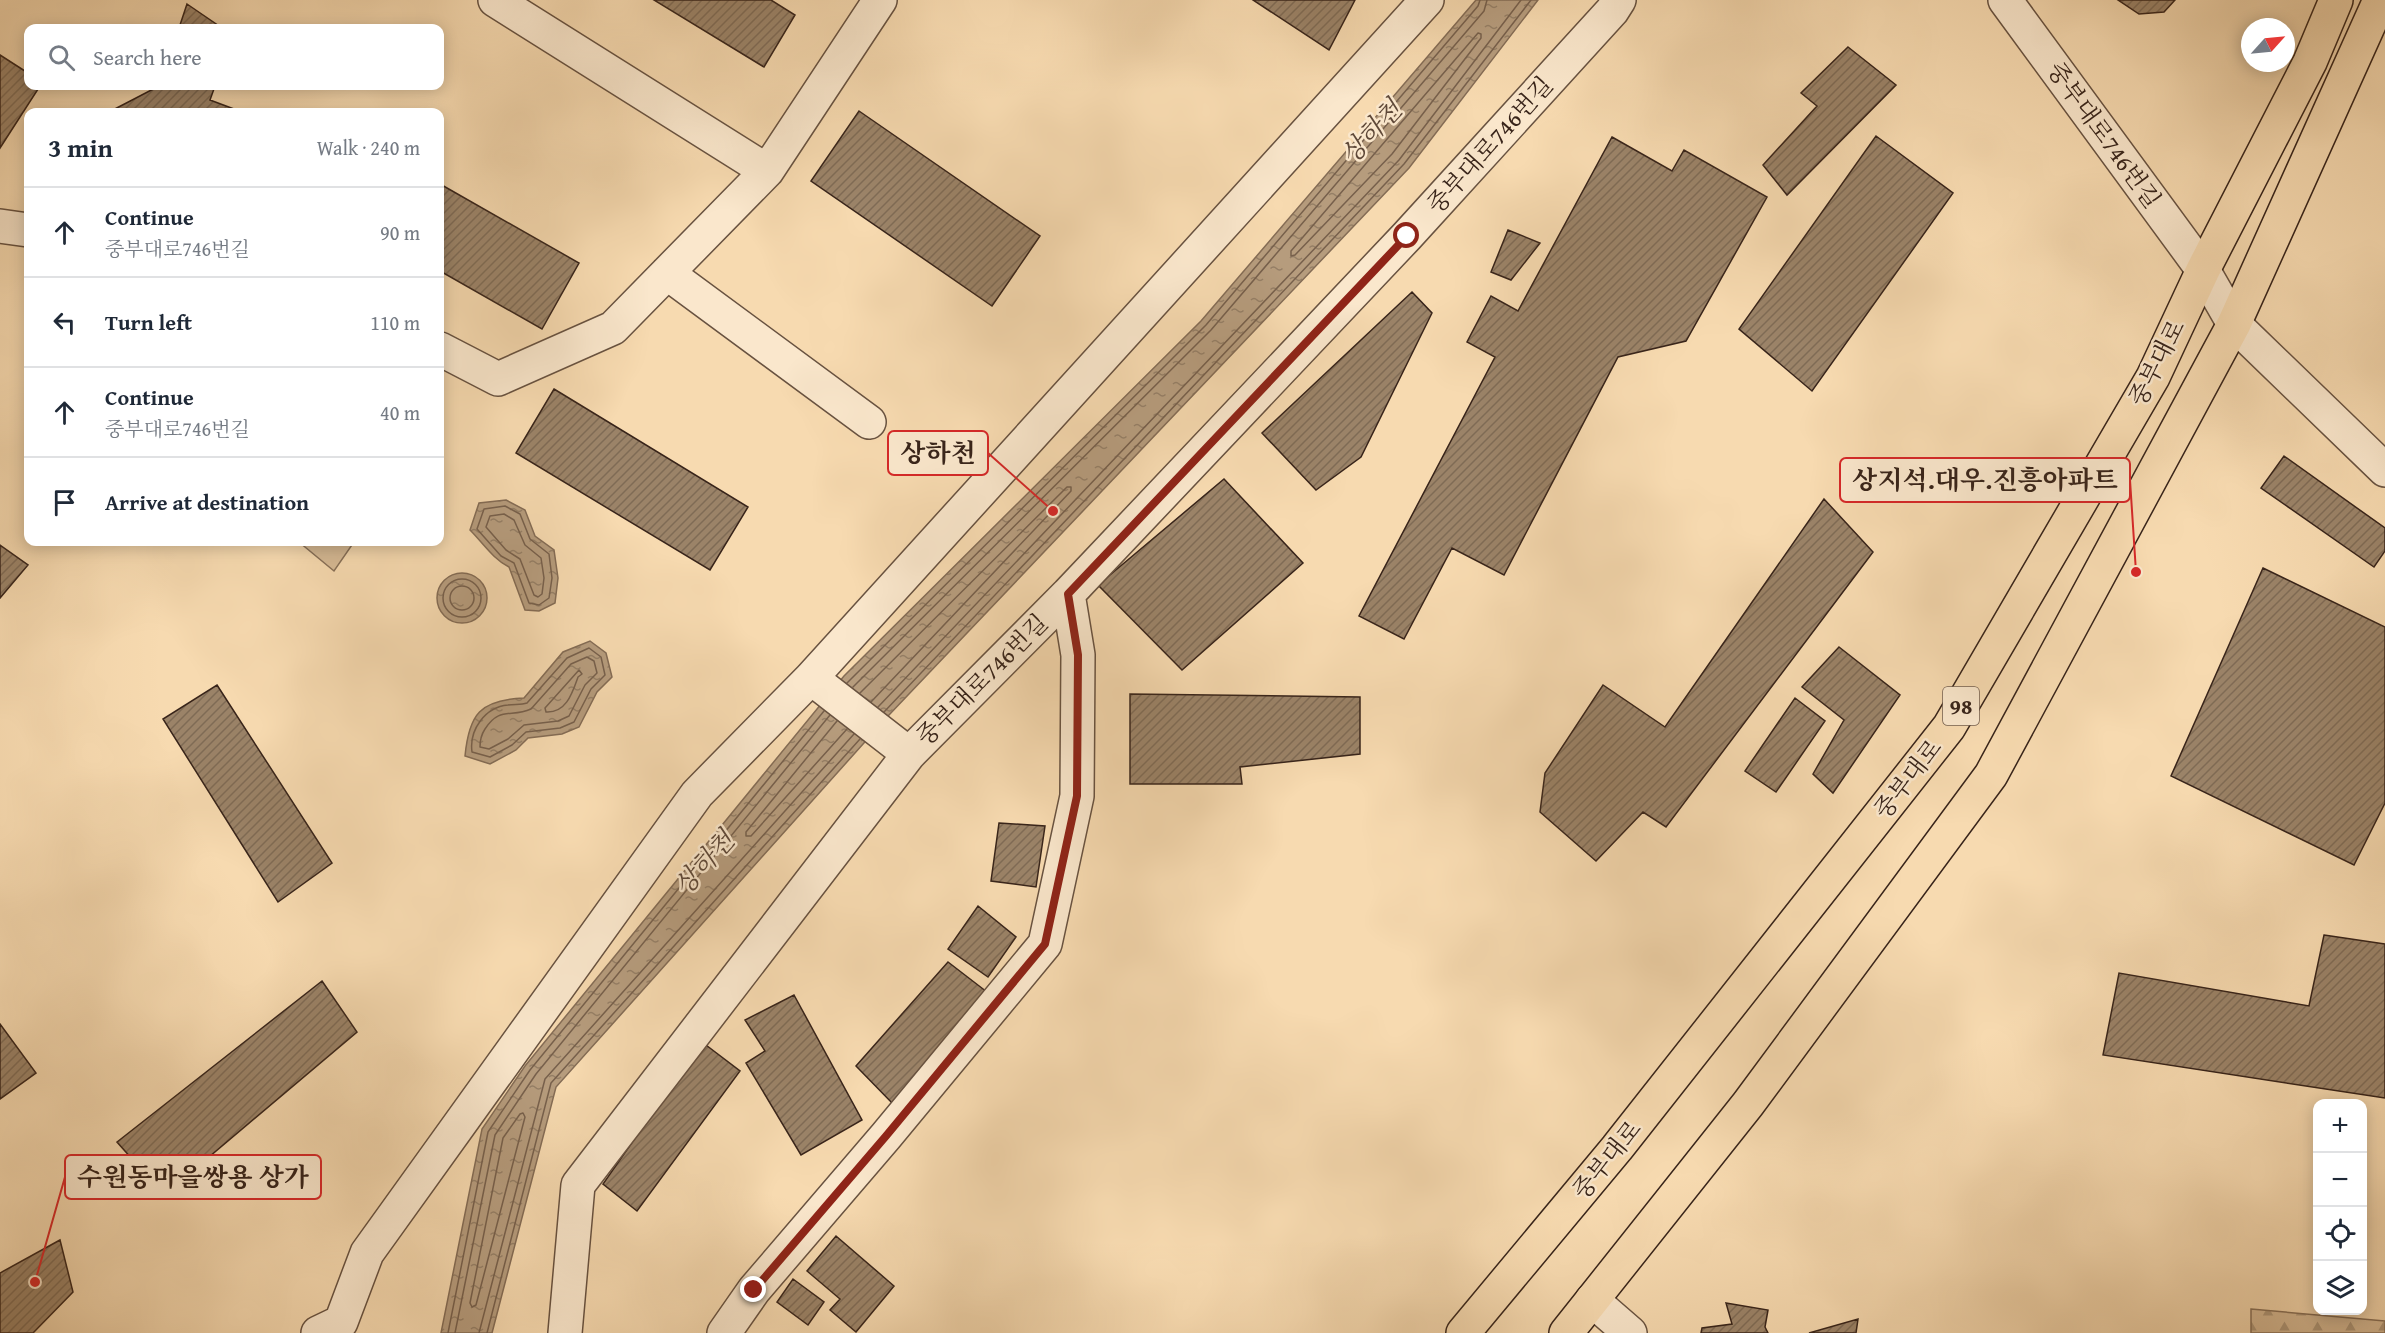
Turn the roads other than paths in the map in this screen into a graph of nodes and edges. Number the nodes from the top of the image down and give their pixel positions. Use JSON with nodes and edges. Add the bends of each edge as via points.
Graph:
{"nodes":[{"id":1,"x":495,"y":0,"type":"edge"},
{"id":2,"x":880,"y":0,"type":"edge"},
{"id":3,"x":1427,"y":0,"type":"edge"},
{"id":4,"x":1618,"y":0,"type":"edge"},
{"id":5,"x":2005,"y":0,"type":"edge"},
{"id":6,"x":2336,"y":0,"type":"edge"},
{"id":7,"x":2380,"y":0,"type":"edge"},
{"id":8,"x":767,"y":171,"type":"junction"},
{"id":9,"x":0,"y":226,"type":"edge"},
{"id":10,"x":24,"y":229,"type":"edge"},
{"id":11,"x":2203,"y":270,"type":"junction"},
{"id":12,"x":667,"y":273,"type":"junction"},
{"id":13,"x":2234,"y":324,"type":"junction"},
{"id":14,"x":444,"y":351,"type":"edge"},
{"id":15,"x":869,"y":422,"type":"dead end"},
{"id":16,"x":2385,"y":470,"type":"edge"},
{"id":17,"x":1068,"y":594,"type":"junction"},
{"id":18,"x":811,"y":678,"type":"junction"},
{"id":19,"x":909,"y":754,"type":"junction"},
{"id":20,"x":1592,"y":1300,"type":"junction"},
{"id":21,"x":318,"y":1333,"type":"edge"},
{"id":22,"x":565,"y":1333,"type":"edge"},
{"id":23,"x":724,"y":1333,"type":"edge"},
{"id":24,"x":1463,"y":1333,"type":"edge"},
{"id":25,"x":1566,"y":1333,"type":"edge"},
{"id":26,"x":1630,"y":1333,"type":"edge"}],
"edges":[{"from":1,"to":8,"type":"street"},
{"from":2,"to":8,"type":"street"},
{"from":3,"to":18,"type":"street"},
{"from":4,"to":17,"type":"street","name":"중부대로746번길","via":[[1407,236]]},
{"from":5,"to":11,"type":"street","name":"중부대로746번길"},
{"from":6,"to":11,"type":"main road","name":"중부대로","number":"98","via":[[2310,62]]},
{"from":7,"to":13,"type":"main road","name":"중부대로","number":"98"},
{"from":8,"to":12,"type":"street"},
{"from":9,"to":10,"type":"street"},
{"from":11,"to":13,"type":"street","name":"중부대로746번길"},
{"from":11,"to":24,"type":"main road","name":"중부대로","number":"98","via":[[2153,377],[1949,727],[1617,1148]]},
{"from":12,"to":14,"type":"street","via":[[613,328],[498,380]]},
{"from":12,"to":15,"type":"street"},
{"from":13,"to":16,"type":"street","name":"중부대로746번길"},
{"from":13,"to":20,"type":"main road","name":"중부대로","number":"98","via":[[1991,775],[1748,1104]]},
{"from":17,"to":19,"type":"street","name":"중부대로746번길"},
{"from":17,"to":23,"type":"street","via":[[1078,655],[1077,796],[1045,944],[754,1290]]},
{"from":18,"to":19,"type":"street"},
{"from":18,"to":21,"type":"street","via":[[697,794],[367,1253],[341,1322]]},
{"from":19,"to":22,"type":"street","name":"중부대로746번길","via":[[578,1185]]},
{"from":20,"to":25,"type":"main road","name":"중부대로","number":"98"},
{"from":20,"to":26,"type":"street"}]}
